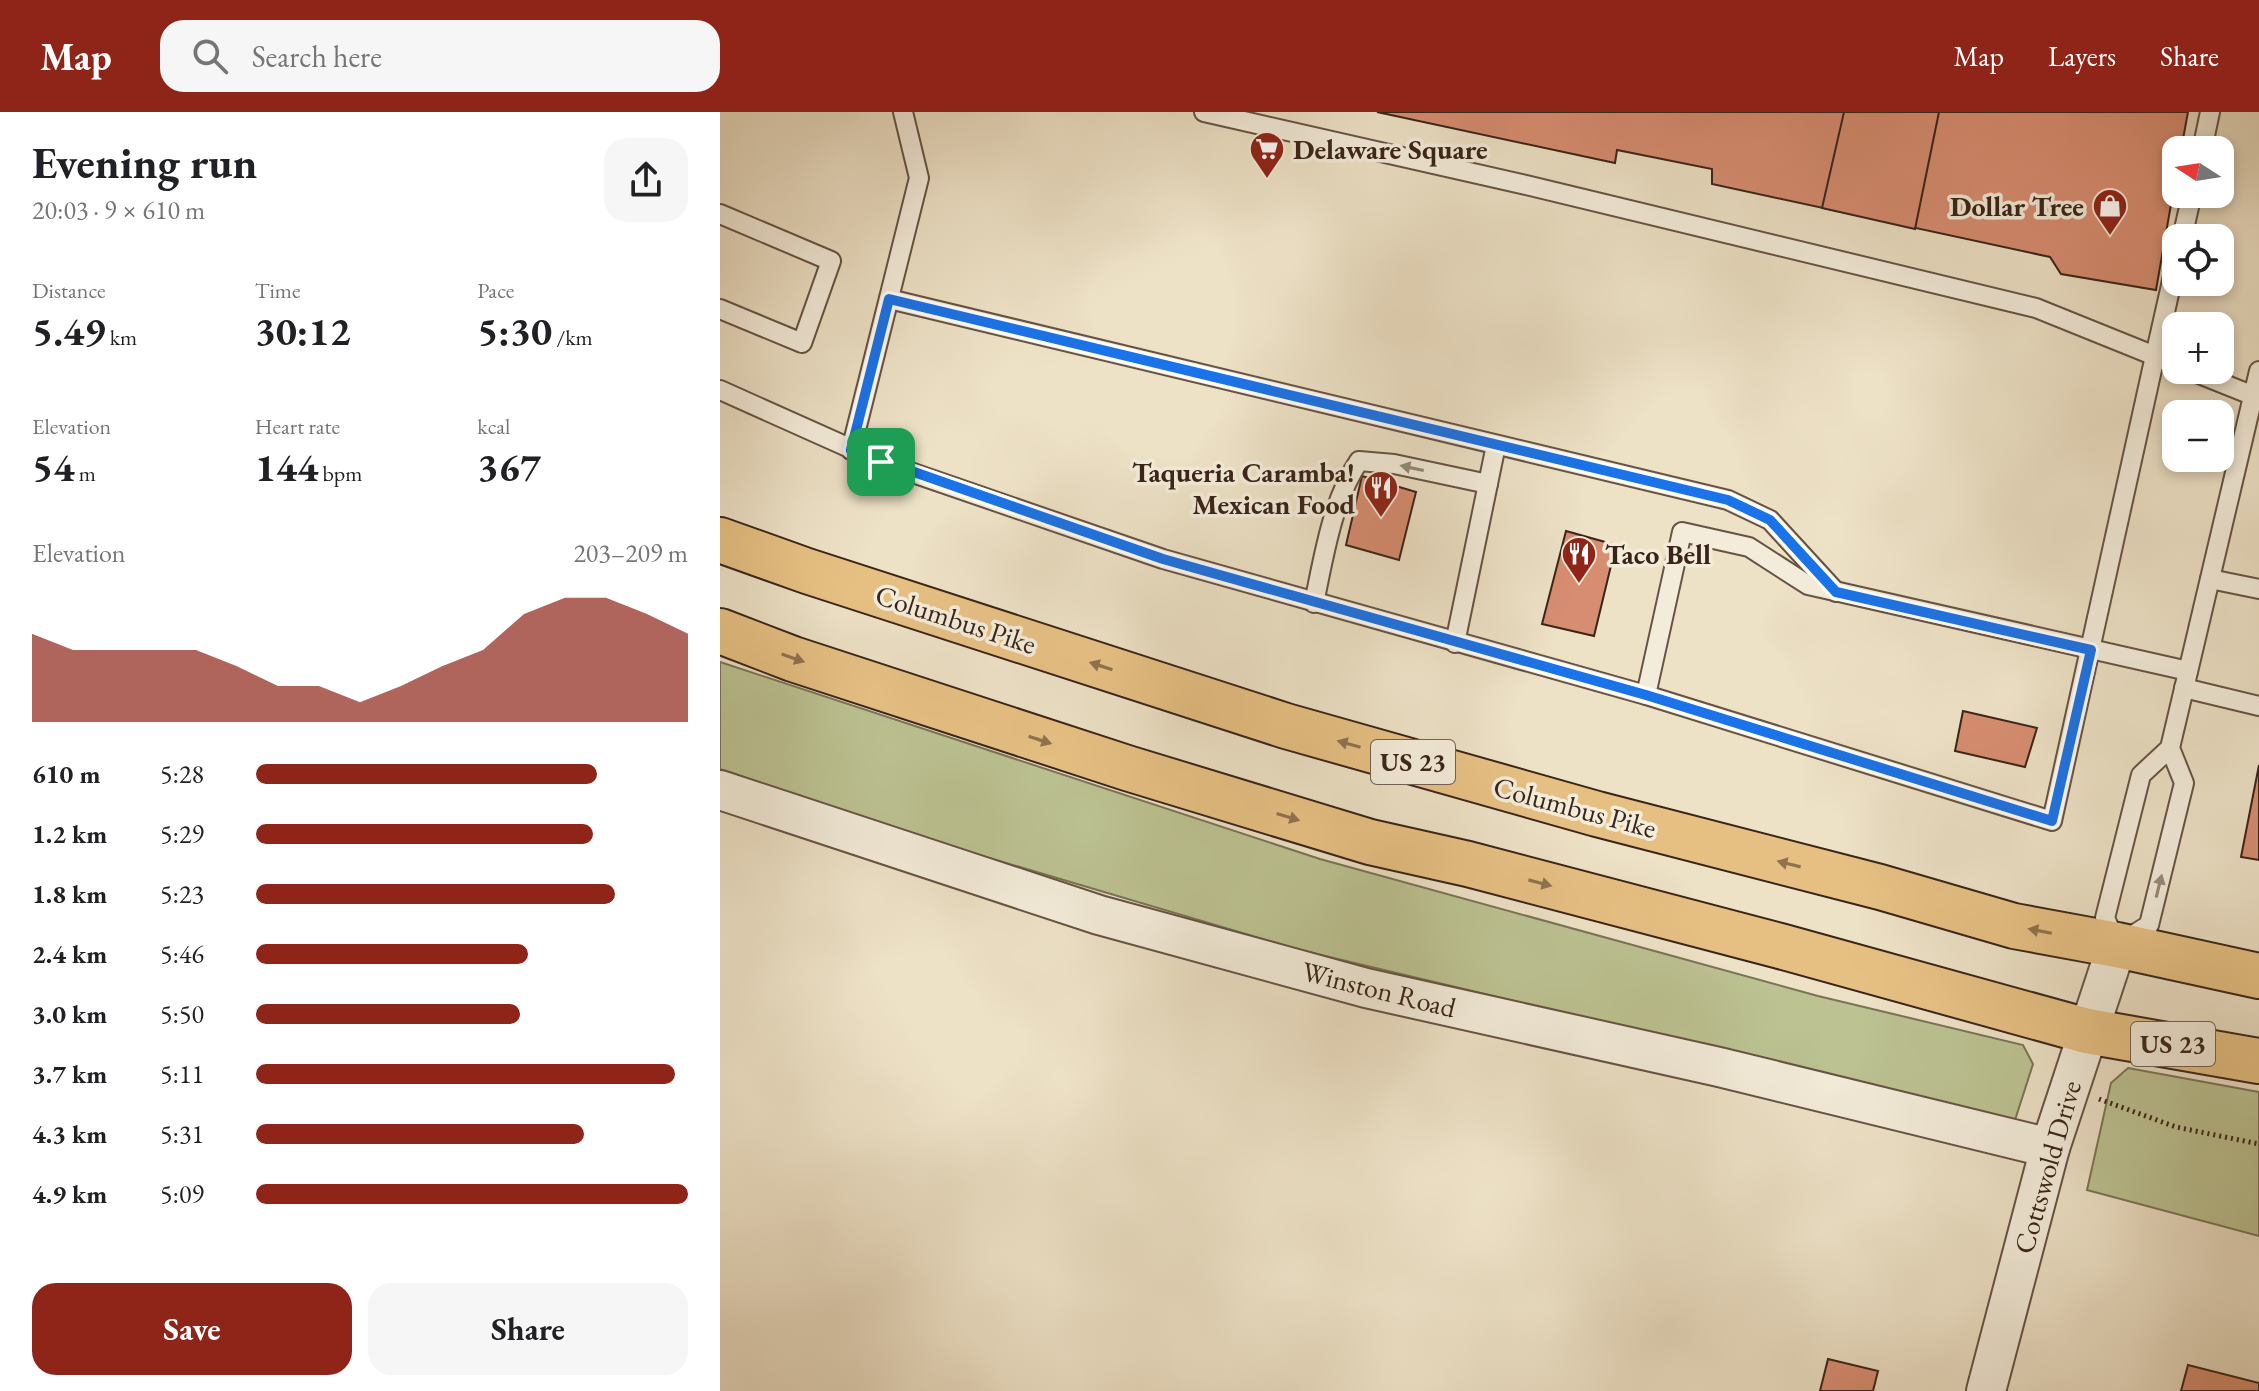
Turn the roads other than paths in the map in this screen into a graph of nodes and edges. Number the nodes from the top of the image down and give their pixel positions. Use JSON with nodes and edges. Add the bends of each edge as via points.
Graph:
{"nodes":[{"id":1,"x":903,"y":112,"type":"edge"},
{"id":2,"x":1204,"y":112,"type":"edge"},
{"id":3,"x":2210,"y":112,"type":"edge"},
{"id":4,"x":2205,"y":136,"type":"edge"},
{"id":5,"x":720,"y":214,"type":"edge"},
{"id":6,"x":2169,"y":296,"type":"edge"},
{"id":7,"x":889,"y":299,"type":"junction"},
{"id":8,"x":720,"y":309,"type":"edge"},
{"id":9,"x":2155,"y":356,"type":"junction"},
{"id":10,"x":2162,"y":359,"type":"edge"},
{"id":11,"x":2234,"y":381,"type":"edge"},
{"id":12,"x":2257,"y":386,"type":"edge"},
{"id":13,"x":720,"y":390,"type":"edge"},
{"id":14,"x":2252,"y":436,"type":"edge"},
{"id":15,"x":1496,"y":445,"type":"junction"},
{"id":16,"x":851,"y":450,"type":"junction"},
{"id":17,"x":1488,"y":484,"type":"junction"},
{"id":18,"x":720,"y":540,"type":"edge"},
{"id":19,"x":2210,"y":579,"type":"junction"},
{"id":20,"x":2259,"y":589,"type":"edge"},
{"id":21,"x":1836,"y":592,"type":"junction"},
{"id":22,"x":1314,"y":603,"type":"junction"},
{"id":23,"x":720,"y":631,"type":"edge"},
{"id":24,"x":1455,"y":643,"type":"junction"},
{"id":25,"x":2091,"y":650,"type":"junction"},
{"id":26,"x":2186,"y":680,"type":"junction"},
{"id":27,"x":1646,"y":695,"type":"junction"},
{"id":28,"x":2259,"y":706,"type":"edge"},
{"id":29,"x":2170,"y":748,"type":"junction"},
{"id":30,"x":720,"y":790,"type":"edge"},
{"id":31,"x":2117,"y":945,"type":"junction"},
{"id":32,"x":2259,"y":976,"type":"edge"},
{"id":33,"x":2087,"y":1031,"type":"junction"},
{"id":34,"x":2259,"y":1061,"type":"edge"},
{"id":35,"x":2050,"y":1148,"type":"junction"},
{"id":36,"x":1986,"y":1391,"type":"edge"}],
"edges":[{"from":1,"to":7,"type":"lane","via":[[919,178]]},
{"from":2,"to":9,"type":"lane","via":[[2036,308]]},
{"from":3,"to":4,"type":"lane"},
{"from":5,"to":8,"type":"lane","via":[[831,261],[802,343]]},
{"from":6,"to":9,"type":"lane"},
{"from":7,"to":15,"type":"lane"},
{"from":7,"to":16,"type":"lane"},
{"from":9,"to":10,"type":"lane"},
{"from":9,"to":25,"type":"lane"},
{"from":11,"to":12,"type":"lane"},
{"from":12,"to":14,"type":"lane"},
{"from":13,"to":16,"type":"lane"},
{"from":14,"to":19,"type":"lane"},
{"from":15,"to":17,"type":"lane"},
{"from":15,"to":21,"type":"lane","via":[[1728,500],[1770,520]]},
{"from":16,"to":22,"type":"lane","via":[[1163,559]]},
{"from":17,"to":22,"type":"lane","one_way":true,"via":[[1359,461],[1328,538]]},
{"from":17,"to":24,"type":"lane"},
{"from":31,"to":18,"type":"highway","name":"Columbus Pike","number":"US 23","one_way":true,"via":[[2014,926],[1286,726]]},
{"from":19,"to":20,"type":"lane"},
{"from":19,"to":26,"type":"lane"},
{"from":21,"to":25,"type":"lane"},
{"from":21,"to":27,"type":"lane","via":[[1808,585],[1749,547],[1682,532]]},
{"from":22,"to":24,"type":"lane"},
{"from":23,"to":33,"type":"highway","number":"US 23","one_way":true,"via":[[1127,768],[1370,842]]},
{"from":24,"to":27,"type":"lane"},
{"from":25,"to":26,"type":"lane"},
{"from":25,"to":27,"type":"lane","via":[[2052,821]]},
{"from":26,"to":28,"type":"lane"},
{"from":26,"to":29,"type":"lane"},
{"from":29,"to":31,"type":"lane","via":[[2141,775],[2105,918]]},
{"from":31,"to":29,"type":"lane","one_way":true,"via":[[2149,925],[2184,783]]},
{"from":30,"to":35,"type":"street","name":"Winston Road","via":[[1099,915],[1351,984]]},
{"from":31,"to":32,"type":"highway","name":"Columbus Pike","number":"US 23"},
{"from":31,"to":33,"type":"street","name":"Cottswold Drive"},
{"from":33,"to":34,"type":"highway","number":"US 23"},
{"from":33,"to":35,"type":"street","name":"Cottswold Drive"},
{"from":35,"to":36,"type":"street","name":"Cottswold Drive"}]}
